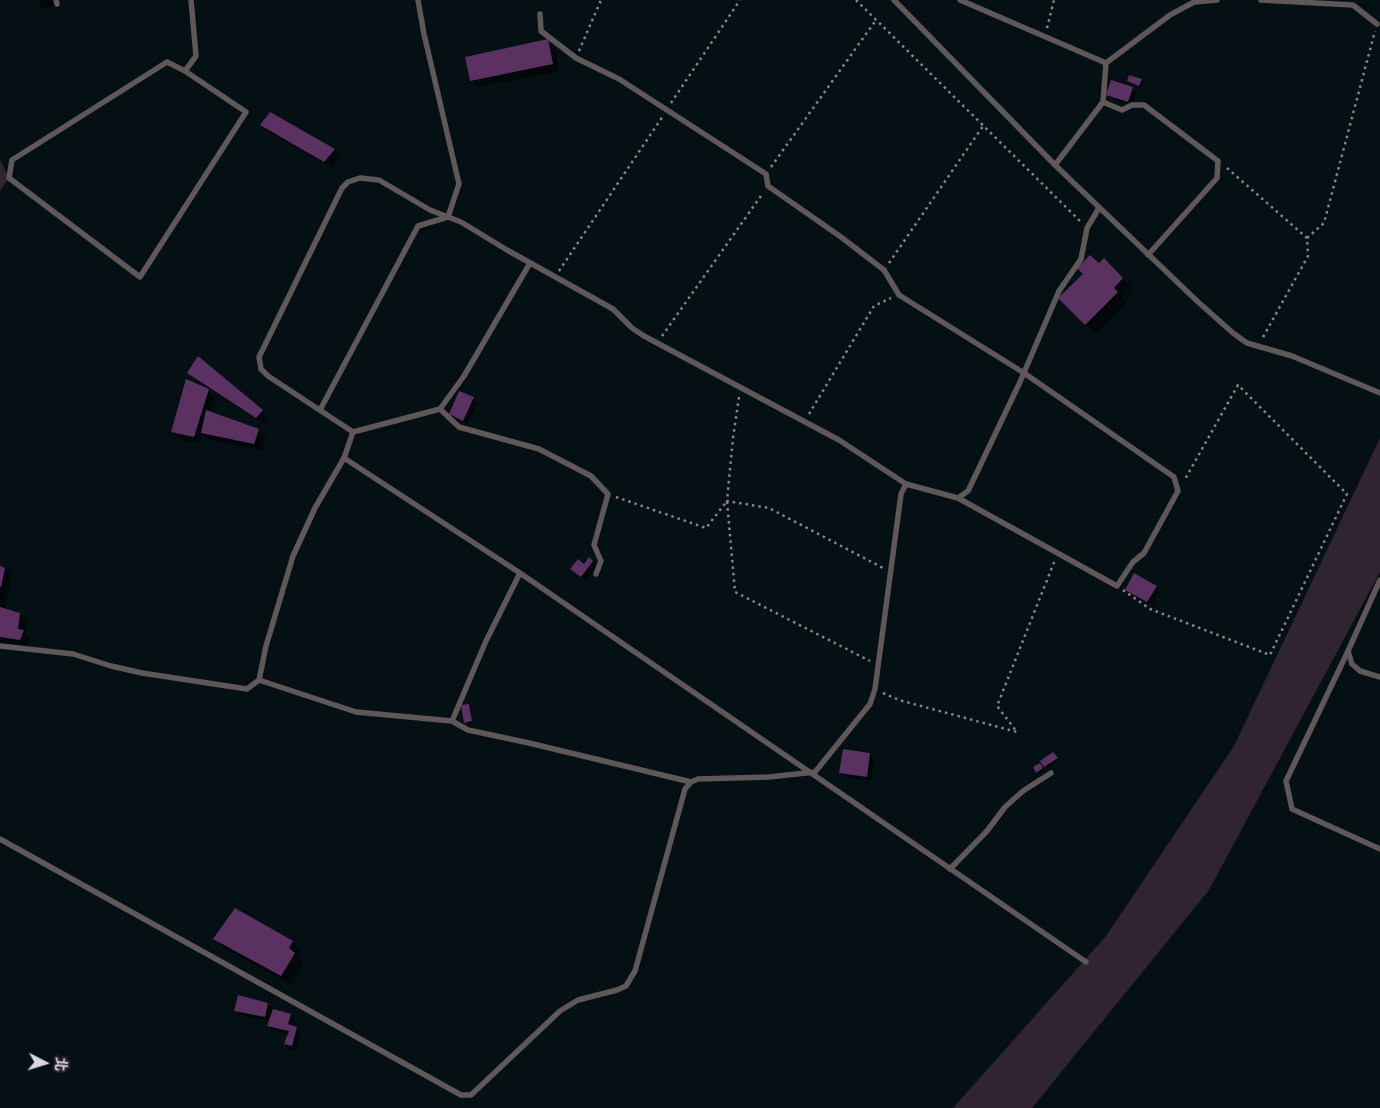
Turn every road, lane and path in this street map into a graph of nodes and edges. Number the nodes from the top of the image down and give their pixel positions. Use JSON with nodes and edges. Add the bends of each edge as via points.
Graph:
{"nodes":[{"id":1,"x":191,"y":0,"type":"edge"},
{"id":2,"x":418,"y":0,"type":"edge"},
{"id":3,"x":601,"y":0,"type":"edge"},
{"id":4,"x":740,"y":0,"type":"edge"},
{"id":5,"x":856,"y":0,"type":"edge"},
{"id":6,"x":894,"y":0,"type":"edge"},
{"id":7,"x":960,"y":0,"type":"edge"},
{"id":8,"x":1054,"y":0,"type":"edge"},
{"id":9,"x":1218,"y":0,"type":"edge"},
{"id":10,"x":1261,"y":0,"type":"edge"},
{"id":11,"x":540,"y":14,"type":"dead end"},
{"id":12,"x":876,"y":20,"type":"junction"},
{"id":13,"x":1377,"y":24,"type":"joint"},
{"id":14,"x":1045,"y":37,"type":"junction"},
{"id":15,"x":576,"y":58,"type":"junction"},
{"id":16,"x":1106,"y":63,"type":"junction"},
{"id":17,"x":185,"y":71,"type":"junction"},
{"id":18,"x":1103,"y":102,"type":"junction"},
{"id":19,"x":667,"y":109,"type":"junction"},
{"id":20,"x":983,"y":126,"type":"junction"},
{"id":21,"x":1218,"y":161,"type":"junction"},
{"id":22,"x":1055,"y":165,"type":"junction"},
{"id":23,"x":766,"y":174,"type":"junction"},
{"id":24,"x":768,"y":186,"type":"junction"},
{"id":25,"x":1099,"y":208,"type":"junction"},
{"id":26,"x":448,"y":217,"type":"junction"},
{"id":27,"x":1087,"y":228,"type":"junction"},
{"id":28,"x":1308,"y":238,"type":"junction"},
{"id":29,"x":1148,"y":255,"type":"junction"},
{"id":30,"x":530,"y":262,"type":"junction"},
{"id":31,"x":884,"y":270,"type":"junction"},
{"id":32,"x":555,"y":277,"type":"junction"},
{"id":33,"x":900,"y":295,"type":"junction"},
{"id":34,"x":657,"y":344,"type":"junction"},
{"id":35,"x":1258,"y":346,"type":"junction"},
{"id":36,"x":1024,"y":373,"type":"junction"},
{"id":37,"x":741,"y":388,"type":"junction"},
{"id":38,"x":1380,"y":393,"type":"edge"},
{"id":39,"x":440,"y":409,"type":"junction"},
{"id":40,"x":320,"y":410,"type":"junction"},
{"id":41,"x":804,"y":421,"type":"junction"},
{"id":42,"x":353,"y":432,"type":"junction"},
{"id":43,"x":344,"y":458,"type":"junction"},
{"id":44,"x":906,"y":484,"type":"junction"},
{"id":45,"x":1178,"y":491,"type":"junction"},
{"id":46,"x":608,"y":494,"type":"junction"},
{"id":47,"x":958,"y":498,"type":"junction"},
{"id":48,"x":727,"y":501,"type":"junction"},
{"id":49,"x":1057,"y":554,"type":"junction"},
{"id":50,"x":890,"y":572,"type":"junction"},
{"id":51,"x":520,"y":573,"type":"junction"},
{"id":52,"x":596,"y":574,"type":"dead end"},
{"id":53,"x":1380,"y":580,"type":"edge"},
{"id":54,"x":1117,"y":586,"type":"junction"},
{"id":55,"x":0,"y":646,"type":"edge"},
{"id":56,"x":1348,"y":651,"type":"junction"},
{"id":57,"x":878,"y":666,"type":"junction"},
{"id":58,"x":1380,"y":677,"type":"edge"},
{"id":59,"x":259,"y":680,"type":"junction"},
{"id":60,"x":874,"y":689,"type":"junction"},
{"id":61,"x":452,"y":721,"type":"junction"},
{"id":62,"x":810,"y":772,"type":"junction"},
{"id":63,"x":1051,"y":773,"type":"dead end"},
{"id":64,"x":691,"y":782,"type":"junction"},
{"id":65,"x":0,"y":839,"type":"edge"},
{"id":66,"x":1380,"y":849,"type":"edge"},
{"id":67,"x":950,"y":869,"type":"junction"},
{"id":68,"x":1086,"y":962,"type":"dead end"}],
"edges":[{"from":1,"to":17,"type":"lane","via":[[196,56]]},
{"from":2,"to":26,"type":"lane","via":[[458,184]]},
{"from":3,"to":15,"type":"path"},
{"from":4,"to":19,"type":"path"},
{"from":5,"to":12,"type":"path"},
{"from":6,"to":22,"type":"lane"},
{"from":7,"to":14,"type":"lane"},
{"from":8,"to":14,"type":"path"},
{"from":9,"to":16,"type":"lane","via":[[1194,2],[1170,15]]},
{"from":10,"to":13,"type":"lane","via":[[1353,5]]},
{"from":11,"to":15,"type":"lane","via":[[542,32]]},
{"from":12,"to":20,"type":"path"},
{"from":12,"to":23,"type":"path"},
{"from":13,"to":28,"type":"path","via":[[1324,223]]},
{"from":14,"to":16,"type":"lane"},
{"from":15,"to":19,"type":"lane","via":[[620,78]]},
{"from":16,"to":18,"type":"lane"},
{"from":17,"to":17,"type":"lane","via":[[167,62],[12,160],[9,178],[140,277],[246,112]]},
{"from":18,"to":21,"type":"lane","via":[[1122,110],[1132,105],[1144,105]]},
{"from":18,"to":22,"type":"lane"},
{"from":19,"to":23,"type":"lane"},
{"from":19,"to":32,"type":"path"},
{"from":20,"to":27,"type":"path"},
{"from":20,"to":31,"type":"path"},
{"from":21,"to":28,"type":"path"},
{"from":21,"to":29,"type":"lane","via":[[1217,178]]},
{"from":22,"to":25,"type":"lane"},
{"from":23,"to":24,"type":"lane"},
{"from":24,"to":31,"type":"lane"},
{"from":24,"to":34,"type":"path"},
{"from":25,"to":27,"type":"lane"},
{"from":25,"to":29,"type":"lane"},
{"from":26,"to":30,"type":"lane"},
{"from":26,"to":40,"type":"lane","via":[[418,226]]},
{"from":26,"to":40,"type":"lane","via":[[379,180],[360,178],[342,188],[258,357],[261,369],[268,376]]},
{"from":27,"to":36,"type":"lane","via":[[1081,259],[1059,291]]},
{"from":28,"to":35,"type":"path","via":[[1308,256]]},
{"from":29,"to":35,"type":"lane","via":[[1233,333]]},
{"from":30,"to":32,"type":"lane"},
{"from":30,"to":39,"type":"lane","via":[[464,376]]},
{"from":31,"to":33,"type":"lane"},
{"from":32,"to":34,"type":"lane","via":[[613,309],[632,328]]},
{"from":33,"to":36,"type":"lane"},
{"from":33,"to":41,"type":"path","via":[[874,306]]},
{"from":34,"to":37,"type":"lane"},
{"from":35,"to":38,"type":"lane","via":[[1292,356]]},
{"from":36,"to":45,"type":"lane","via":[[1174,477]]},
{"from":36,"to":47,"type":"lane","via":[[968,491]]},
{"from":37,"to":41,"type":"lane"},
{"from":37,"to":48,"type":"path"},
{"from":39,"to":42,"type":"lane"},
{"from":39,"to":46,"type":"lane","via":[[459,427],[538,449],[591,476]]},
{"from":40,"to":42,"type":"lane"},
{"from":41,"to":44,"type":"lane"},
{"from":42,"to":43,"type":"lane"},
{"from":43,"to":51,"type":"lane"},
{"from":43,"to":59,"type":"lane","via":[[314,508],[293,556]]},
{"from":44,"to":47,"type":"lane"},
{"from":44,"to":50,"type":"lane","via":[[901,494]]},
{"from":45,"to":54,"type":"lane","via":[[1144,553],[1133,562]]},
{"from":45,"to":54,"type":"path","via":[[1238,385],[1347,494],[1270,655],[1150,609]]},
{"from":46,"to":48,"type":"path","via":[[706,528]]},
{"from":46,"to":52,"type":"lane","via":[[594,545],[601,561]]},
{"from":47,"to":49,"type":"lane"},
{"from":48,"to":50,"type":"path","via":[[769,508]]},
{"from":48,"to":57,"type":"path","via":[[735,592]]},
{"from":49,"to":54,"type":"lane"},
{"from":49,"to":60,"type":"path","via":[[998,706],[1017,732],[899,700]]},
{"from":50,"to":57,"type":"lane"},
{"from":51,"to":61,"type":"lane","via":[[486,641]]},
{"from":51,"to":62,"type":"lane"},
{"from":53,"to":56,"type":"lane"},
{"from":55,"to":59,"type":"lane","via":[[73,654],[142,673],[247,689]]},
{"from":56,"to":58,"type":"lane","via":[[1352,664],[1360,671]]},
{"from":56,"to":66,"type":"lane","via":[[1286,782],[1292,810]]},
{"from":57,"to":60,"type":"lane"},
{"from":59,"to":61,"type":"lane","via":[[356,712]]},
{"from":60,"to":62,"type":"lane","via":[[870,704],[814,772]]},
{"from":61,"to":64,"type":"lane","via":[[468,730]]},
{"from":62,"to":64,"type":"lane"},
{"from":62,"to":67,"type":"lane"},
{"from":63,"to":67,"type":"lane","via":[[1005,807]]},
{"from":64,"to":65,"type":"lane","via":[[685,789],[634,971],[626,986],[578,1000],[560,1011],[471,1095],[461,1095]]},
{"from":67,"to":68,"type":"lane"}]}
